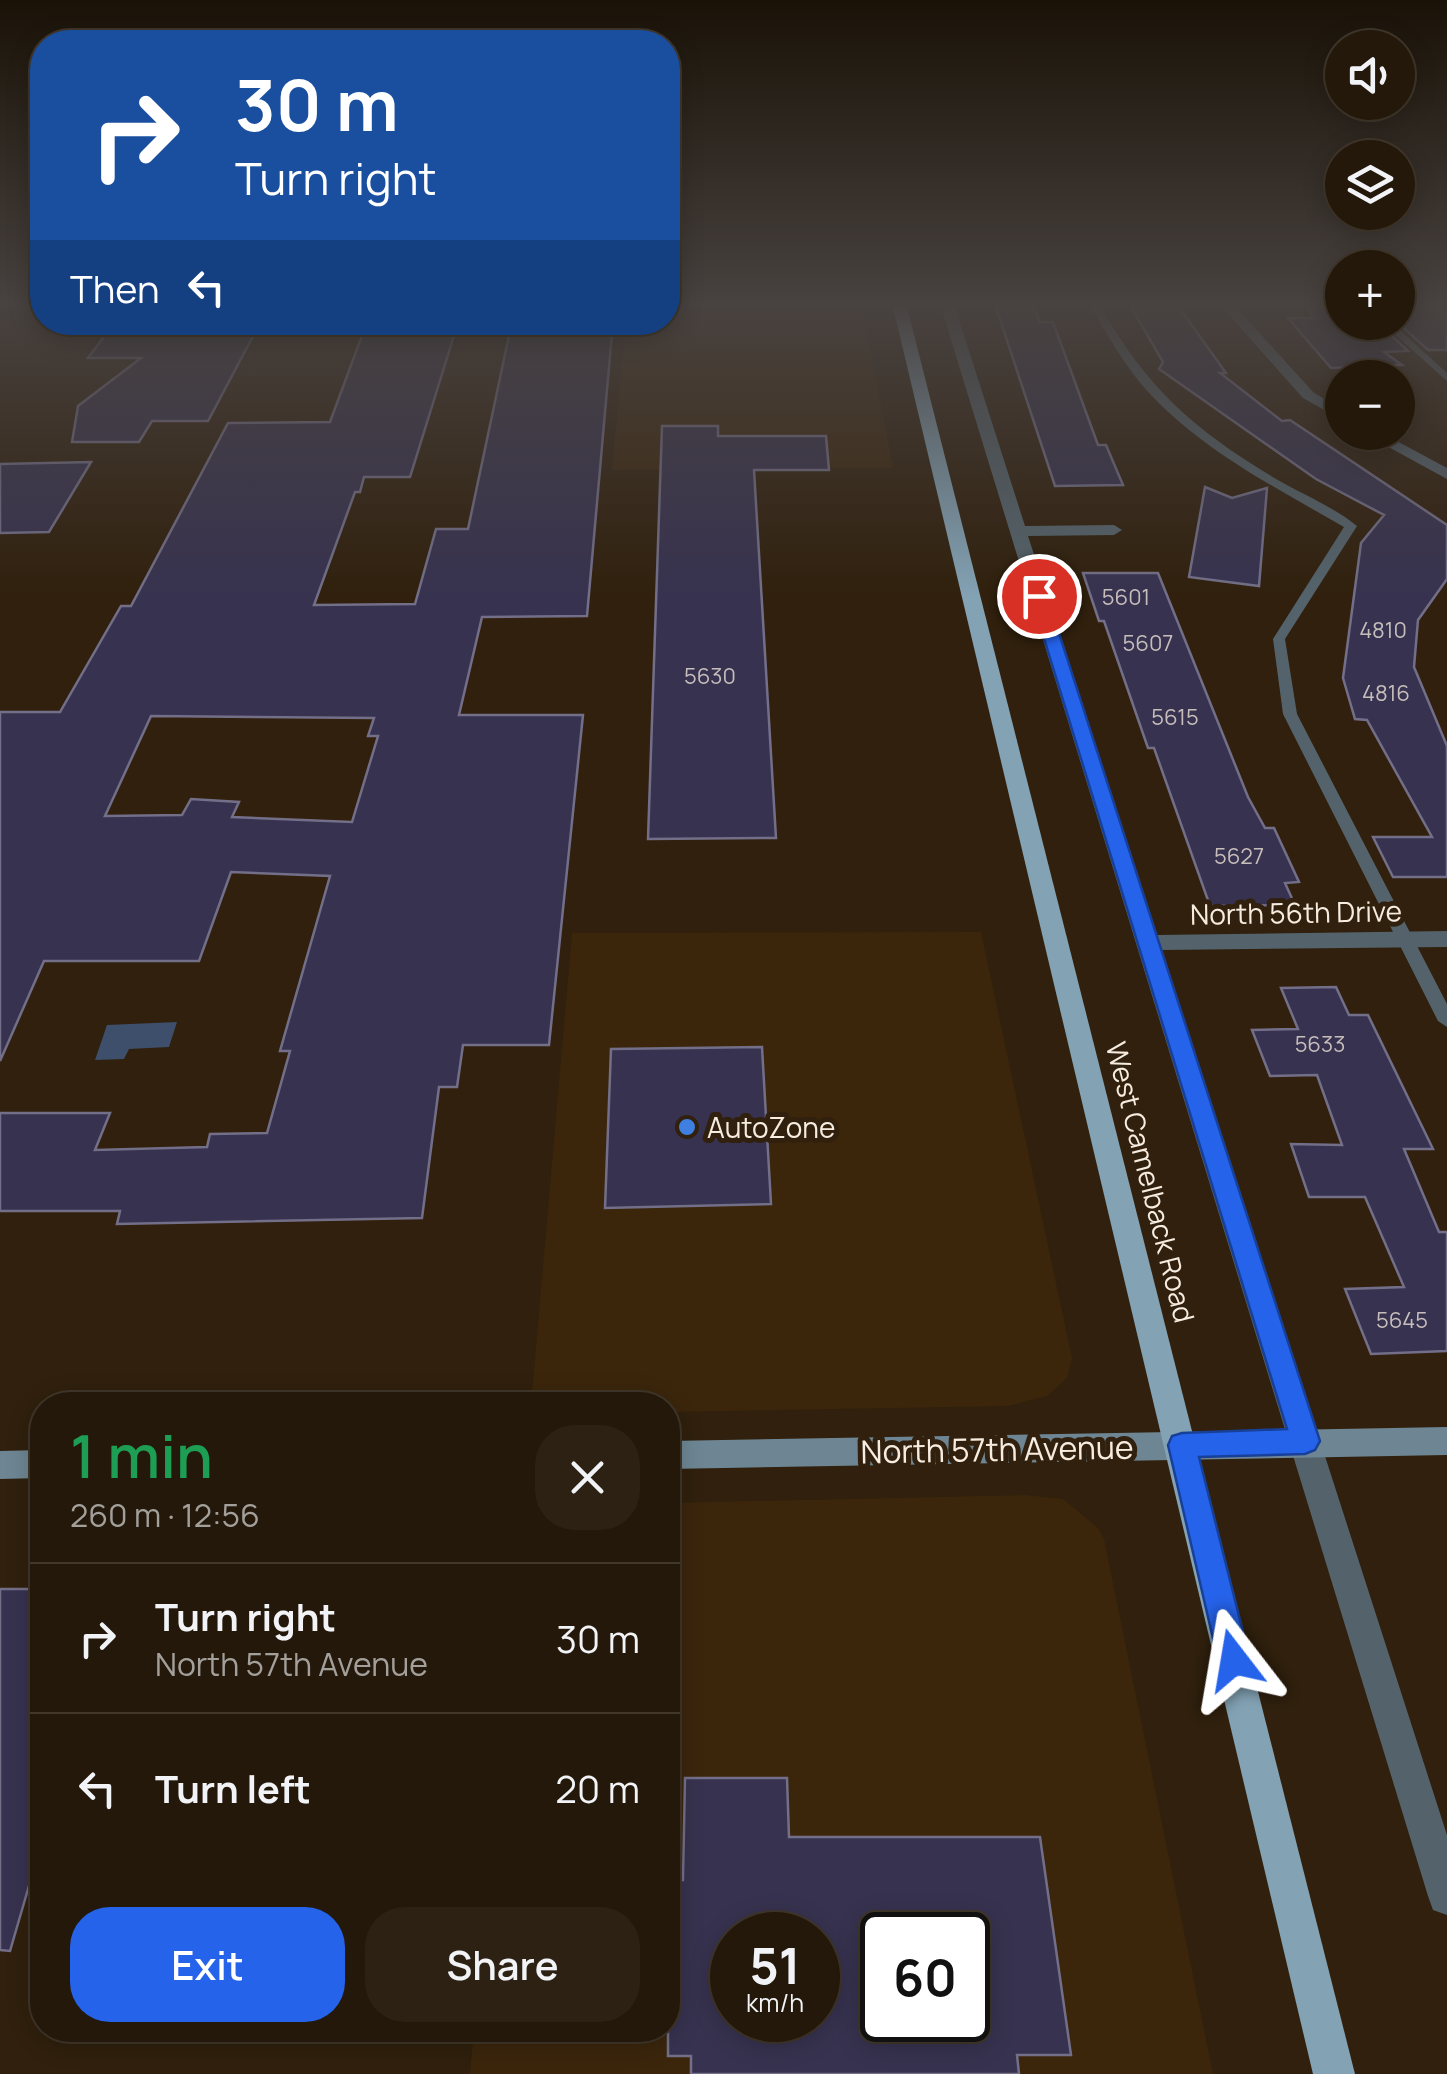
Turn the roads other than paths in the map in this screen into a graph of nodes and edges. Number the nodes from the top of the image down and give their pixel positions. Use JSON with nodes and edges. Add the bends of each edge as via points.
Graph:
{"nodes":[{"id":1,"x":924,"y":404,"type":"edge"},
{"id":2,"x":979,"y":404,"type":"edge"},
{"id":3,"x":1164,"y":404,"type":"edge"},
{"id":4,"x":1402,"y":450,"type":"edge"},
{"id":5,"x":1447,"y":474,"type":"edge"},
{"id":6,"x":1114,"y":530,"type":"dead end"},
{"id":7,"x":1019,"y":531,"type":"junction"},
{"id":8,"x":1447,"y":939,"type":"edge"},
{"id":9,"x":1407,"y":940,"type":"junction"},
{"id":10,"x":1147,"y":944,"type":"junction"},
{"id":11,"x":1447,"y":1020,"type":"edge"},
{"id":12,"x":1305,"y":1441,"type":"junction"},
{"id":13,"x":1447,"y":1441,"type":"edge"},
{"id":14,"x":1182,"y":1445,"type":"junction"},
{"id":15,"x":680,"y":1455,"type":"edge"},
{"id":16,"x":30,"y":1464,"type":"edge"},
{"id":17,"x":0,"y":1465,"type":"edge"},
{"id":18,"x":1447,"y":1896,"type":"edge"},
{"id":19,"x":1334,"y":2074,"type":"edge"}],
"edges":[{"from":1,"to":14,"type":"main road","name":"West Camelback Road"},
{"from":2,"to":7,"type":"street"},
{"from":3,"to":9,"type":"lane","via":[[1196,435],[1352,526],[1279,639],[1290,714]]},
{"from":4,"to":5,"type":"street"},
{"from":6,"to":7,"type":"street"},
{"from":7,"to":10,"type":"street"},
{"from":8,"to":9,"type":"street","name":"North 56th Drive"},
{"from":9,"to":10,"type":"street","name":"North 56th Drive"},
{"from":9,"to":11,"type":"lane"},
{"from":10,"to":12,"type":"street"},
{"from":12,"to":13,"type":"street","name":"North 57th Avenue"},
{"from":12,"to":14,"type":"street","name":"North 57th Avenue"},
{"from":12,"to":18,"type":"street"},
{"from":14,"to":15,"type":"street","name":"North 57th Avenue"},
{"from":14,"to":19,"type":"main road","name":"West Camelback Road"},
{"from":16,"to":17,"type":"street"}]}
